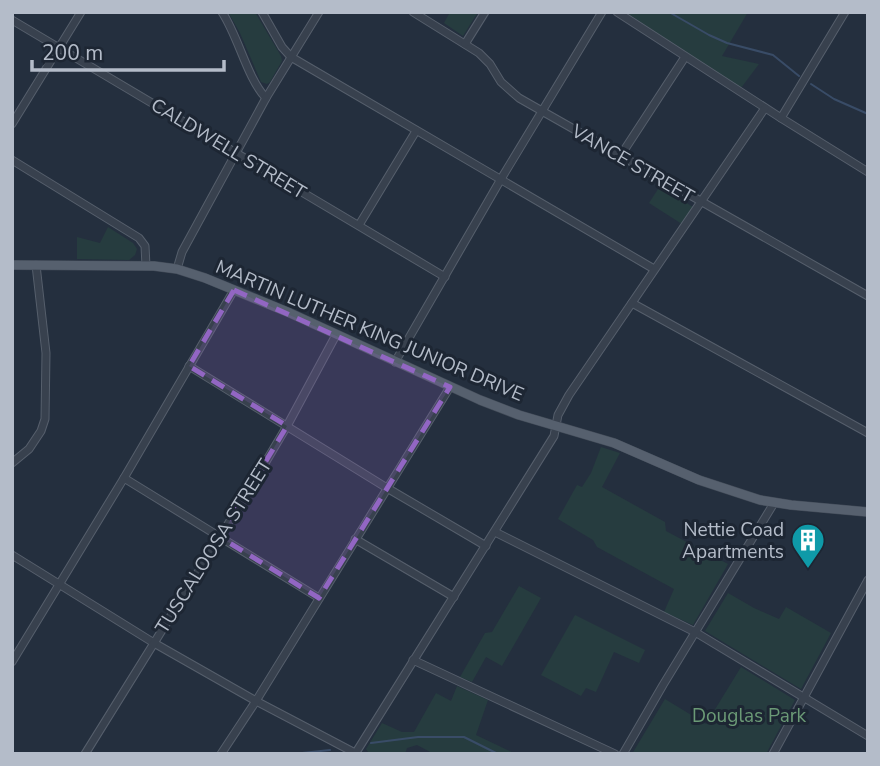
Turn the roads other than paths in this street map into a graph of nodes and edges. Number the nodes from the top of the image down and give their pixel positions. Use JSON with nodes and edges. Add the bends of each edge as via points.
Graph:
{"nodes":[{"id":1,"x":81,"y":12,"type":"edge"},
{"id":2,"x":222,"y":12,"type":"edge"},
{"id":3,"x":262,"y":12,"type":"edge"},
{"id":4,"x":319,"y":12,"type":"edge"},
{"id":5,"x":413,"y":12,"type":"edge"},
{"id":6,"x":485,"y":12,"type":"edge"},
{"id":7,"x":602,"y":12,"type":"edge"},
{"id":8,"x":617,"y":12,"type":"edge"},
{"id":9,"x":845,"y":12,"type":"edge"},
{"id":10,"x":12,"y":20,"type":"edge"},
{"id":11,"x":465,"y":44,"type":"junction"},
{"id":12,"x":60,"y":48,"type":"junction"},
{"id":13,"x":685,"y":57,"type":"junction"},
{"id":14,"x":291,"y":58,"type":"junction"},
{"id":15,"x":266,"y":98,"type":"junction"},
{"id":16,"x":765,"y":108,"type":"junction"},
{"id":17,"x":542,"y":110,"type":"junction"},
{"id":18,"x":781,"y":118,"type":"junction"},
{"id":19,"x":12,"y":124,"type":"edge"},
{"id":20,"x":416,"y":131,"type":"junction"},
{"id":21,"x":236,"y":152,"type":"junction"},
{"id":22,"x":621,"y":155,"type":"junction"},
{"id":23,"x":12,"y":160,"type":"edge"},
{"id":24,"x":868,"y":172,"type":"edge"},
{"id":25,"x":501,"y":179,"type":"junction"},
{"id":26,"x":702,"y":202,"type":"junction"},
{"id":27,"x":359,"y":225,"type":"junction"},
{"id":28,"x":12,"y":265,"type":"edge"},
{"id":29,"x":36,"y":265,"type":"junction"},
{"id":30,"x":146,"y":266,"type":"junction"},
{"id":31,"x":177,"y":269,"type":"junction"},
{"id":32,"x":654,"y":269,"type":"junction"},
{"id":33,"x":445,"y":277,"type":"junction"},
{"id":34,"x":234,"y":290,"type":"junction"},
{"id":35,"x":868,"y":296,"type":"edge"},
{"id":36,"x":632,"y":303,"type":"junction"},
{"id":37,"x":336,"y":335,"type":"junction"},
{"id":38,"x":395,"y":362,"type":"junction"},
{"id":39,"x":189,"y":366,"type":"junction"},
{"id":40,"x":450,"y":387,"type":"junction"},
{"id":41,"x":287,"y":426,"type":"junction"},
{"id":42,"x":556,"y":426,"type":"junction"},
{"id":43,"x":868,"y":433,"type":"edge"},
{"id":44,"x":12,"y":463,"type":"edge"},
{"id":45,"x":124,"y":478,"type":"junction"},
{"id":46,"x":387,"y":488,"type":"junction"},
{"id":47,"x":774,"y":503,"type":"junction"},
{"id":48,"x":868,"y":512,"type":"edge"},
{"id":49,"x":495,"y":532,"type":"junction"},
{"id":50,"x":220,"y":537,"type":"junction"},
{"id":51,"x":355,"y":539,"type":"junction"},
{"id":52,"x":485,"y":546,"type":"junction"},
{"id":53,"x":12,"y":555,"type":"edge"},
{"id":54,"x":868,"y":580,"type":"edge"},
{"id":55,"x":59,"y":583,"type":"junction"},
{"id":56,"x":454,"y":597,"type":"junction"},
{"id":57,"x":319,"y":598,"type":"junction"},
{"id":58,"x":695,"y":632,"type":"junction"},
{"id":59,"x":153,"y":643,"type":"junction"},
{"id":60,"x":414,"y":660,"type":"junction"},
{"id":61,"x":12,"y":662,"type":"edge"},
{"id":62,"x":805,"y":698,"type":"junction"},
{"id":63,"x":256,"y":701,"type":"junction"},
{"id":64,"x":868,"y":736,"type":"edge"},
{"id":65,"x":356,"y":753,"type":"edge"},
{"id":66,"x":85,"y":754,"type":"edge"},
{"id":67,"x":221,"y":754,"type":"edge"},
{"id":68,"x":615,"y":754,"type":"edge"},
{"id":69,"x":624,"y":754,"type":"edge"},
{"id":70,"x":773,"y":754,"type":"edge"}],
"edges":[{"from":1,"to":12,"type":"street"},
{"from":2,"to":15,"type":"street"},
{"from":3,"to":14,"type":"street"},
{"from":4,"to":14,"type":"street"},
{"from":5,"to":11,"type":"street","name":"VANCE STREET"},
{"from":6,"to":11,"type":"street"},
{"from":7,"to":17,"type":"street"},
{"from":8,"to":13,"type":"street"},
{"from":9,"to":18,"type":"street"},
{"from":10,"to":12,"type":"street","name":"CALDWELL STREET"},
{"from":11,"to":17,"type":"street","name":"VANCE STREET","via":[[490,64],[506,89]]},
{"from":12,"to":19,"type":"street"},
{"from":12,"to":21,"type":"street","name":"CALDWELL STREET"},
{"from":13,"to":16,"type":"street"},
{"from":13,"to":22,"type":"street"},
{"from":14,"to":15,"type":"street"},
{"from":14,"to":20,"type":"street"},
{"from":15,"to":21,"type":"street"},
{"from":16,"to":18,"type":"street"},
{"from":16,"to":26,"type":"street"},
{"from":17,"to":22,"type":"street","name":"VANCE STREET"},
{"from":17,"to":25,"type":"street"},
{"from":18,"to":24,"type":"street"},
{"from":20,"to":25,"type":"street"},
{"from":20,"to":27,"type":"street"},
{"from":21,"to":27,"type":"street","name":"CALDWELL STREET"},
{"from":21,"to":31,"type":"street"},
{"from":22,"to":26,"type":"street","name":"VANCE STREET"},
{"from":23,"to":30,"type":"street","via":[[139,238],[145,246]]},
{"from":25,"to":32,"type":"street"},
{"from":25,"to":33,"type":"street"},
{"from":26,"to":32,"type":"street"},
{"from":26,"to":35,"type":"street","name":"VANCE STREET"},
{"from":27,"to":33,"type":"street","name":"CALDWELL STREET"},
{"from":28,"to":29,"type":"main road","name":"MARTIN LUTHER KING JUNIOR DRIVE"},
{"from":29,"to":30,"type":"main road","name":"MARTIN LUTHER KING JUNIOR DRIVE"},
{"from":29,"to":44,"type":"street","via":[[46,353],[46,419],[37,440]]},
{"from":30,"to":31,"type":"main road","name":"MARTIN LUTHER KING JUNIOR DRIVE"},
{"from":31,"to":34,"type":"main road","name":"MARTIN LUTHER KING JUNIOR DRIVE"},
{"from":32,"to":36,"type":"street"},
{"from":33,"to":38,"type":"street"},
{"from":34,"to":37,"type":"main road","name":"MARTIN LUTHER KING JUNIOR DRIVE"},
{"from":34,"to":39,"type":"street"},
{"from":36,"to":42,"type":"street","via":[[569,395]]},
{"from":36,"to":43,"type":"street"},
{"from":37,"to":38,"type":"main road","name":"MARTIN LUTHER KING JUNIOR DRIVE"},
{"from":37,"to":41,"type":"street","name":"TUSCALOOSA STREET"},
{"from":38,"to":40,"type":"main road","name":"MARTIN LUTHER KING JUNIOR DRIVE"},
{"from":39,"to":41,"type":"street"},
{"from":39,"to":45,"type":"street"},
{"from":40,"to":42,"type":"main road","name":"MARTIN LUTHER KING JUNIOR DRIVE"},
{"from":40,"to":46,"type":"street"},
{"from":41,"to":46,"type":"street"},
{"from":41,"to":50,"type":"street","name":"TUSCALOOSA STREET"},
{"from":42,"to":47,"type":"main road","name":"MARTIN LUTHER KING JUNIOR DRIVE"},
{"from":42,"to":49,"type":"street"},
{"from":45,"to":50,"type":"street"},
{"from":45,"to":55,"type":"street"},
{"from":46,"to":51,"type":"street"},
{"from":46,"to":52,"type":"street"},
{"from":47,"to":48,"type":"main road","name":"MARTIN LUTHER KING JUNIOR DRIVE"},
{"from":47,"to":58,"type":"street"},
{"from":49,"to":52,"type":"street"},
{"from":49,"to":58,"type":"street"},
{"from":50,"to":57,"type":"street"},
{"from":50,"to":59,"type":"street","name":"TUSCALOOSA STREET"},
{"from":51,"to":56,"type":"street"},
{"from":51,"to":57,"type":"street"},
{"from":52,"to":56,"type":"street"},
{"from":53,"to":55,"type":"street"},
{"from":54,"to":62,"type":"street"},
{"from":55,"to":59,"type":"street"},
{"from":55,"to":61,"type":"street"},
{"from":56,"to":60,"type":"street"},
{"from":57,"to":63,"type":"street"},
{"from":58,"to":62,"type":"street"},
{"from":58,"to":69,"type":"street"},
{"from":59,"to":63,"type":"street"},
{"from":59,"to":66,"type":"street","name":"TUSCALOOSA STREET"},
{"from":60,"to":65,"type":"street"},
{"from":60,"to":68,"type":"street"},
{"from":62,"to":64,"type":"street"},
{"from":62,"to":70,"type":"street"},
{"from":63,"to":65,"type":"street"},
{"from":63,"to":67,"type":"street"}]}
